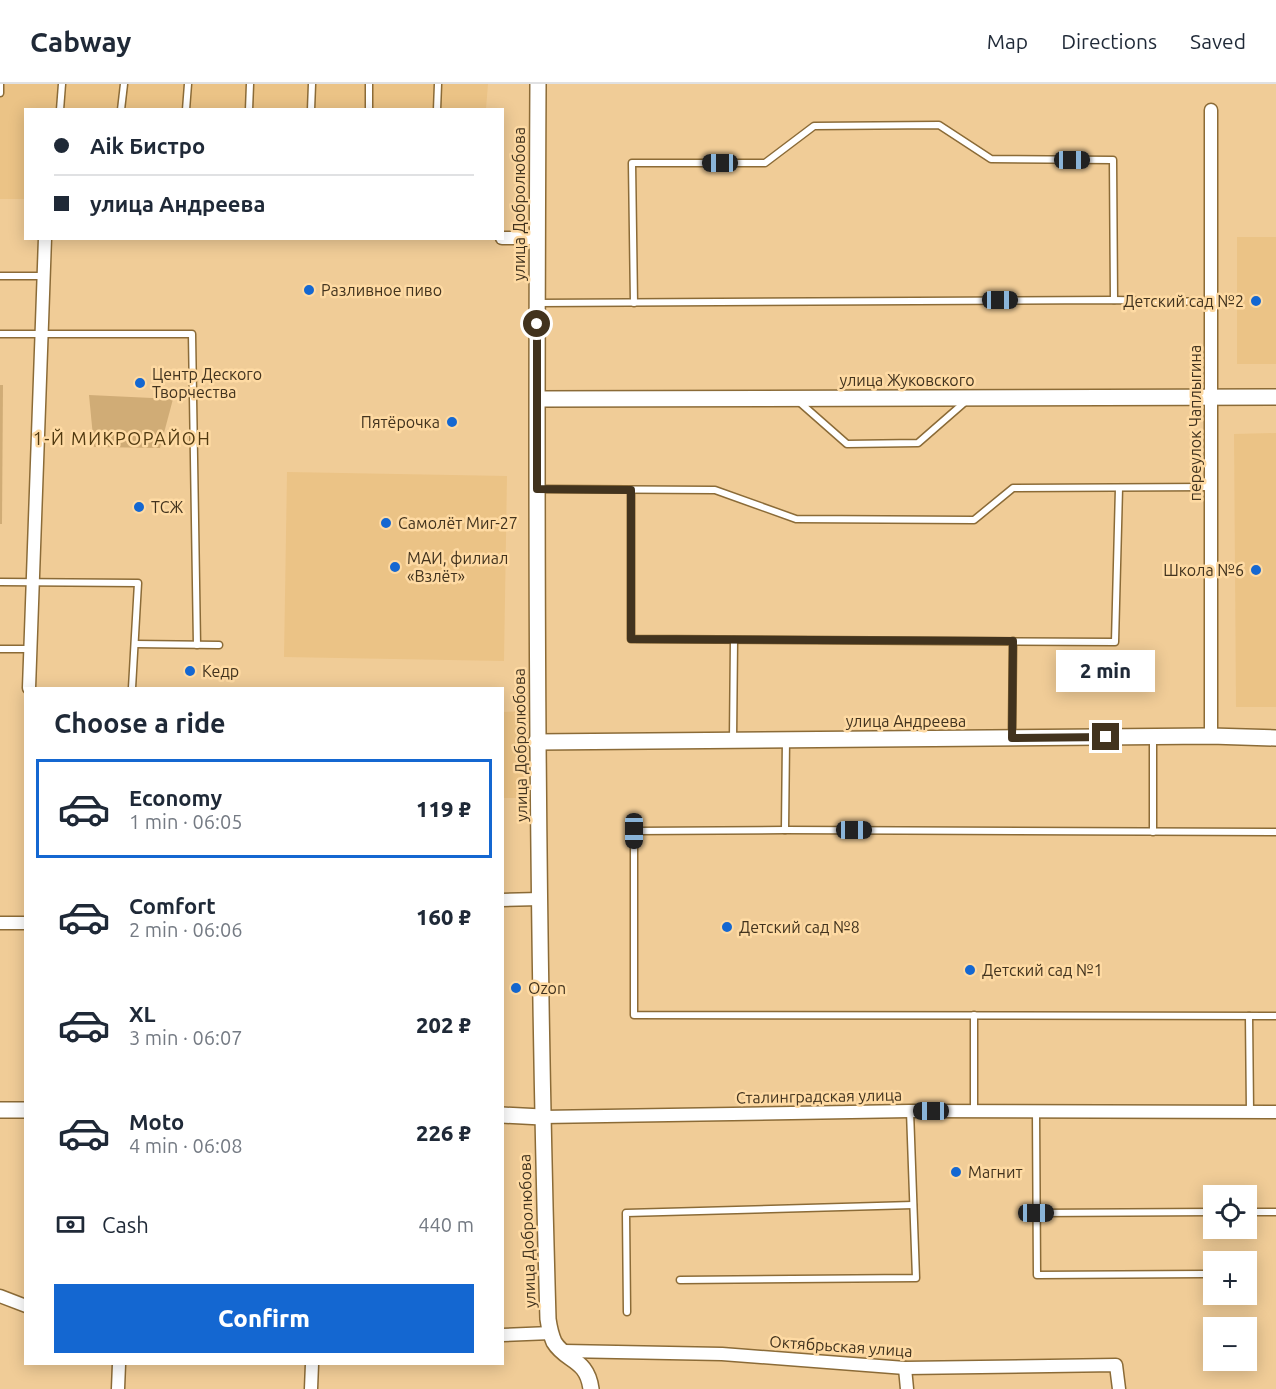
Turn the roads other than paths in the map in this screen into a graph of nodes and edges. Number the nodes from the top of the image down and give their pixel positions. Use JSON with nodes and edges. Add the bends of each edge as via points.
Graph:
{"nodes":[{"id":1,"x":0,"y":84,"type":"edge"},
{"id":2,"x":62,"y":84,"type":"edge"},
{"id":3,"x":123,"y":84,"type":"edge"},
{"id":4,"x":188,"y":84,"type":"edge"},
{"id":5,"x":250,"y":84,"type":"edge"},
{"id":6,"x":312,"y":84,"type":"edge"},
{"id":7,"x":369,"y":84,"type":"edge"},
{"id":8,"x":438,"y":84,"type":"edge"},
{"id":9,"x":538,"y":84,"type":"edge"},
{"id":10,"x":0,"y":93,"type":"edge"},
{"id":11,"x":60,"y":108,"type":"edge"},
{"id":12,"x":121,"y":108,"type":"edge"},
{"id":13,"x":186,"y":108,"type":"edge"},
{"id":14,"x":249,"y":108,"type":"edge"},
{"id":15,"x":311,"y":108,"type":"edge"},
{"id":16,"x":369,"y":108,"type":"edge"},
{"id":17,"x":437,"y":108,"type":"edge"},
{"id":18,"x":1211,"y":110,"type":"dead end"},
{"id":19,"x":504,"y":238,"type":"edge"},
{"id":20,"x":537,"y":238,"type":"junction"},
{"id":21,"x":45,"y":240,"type":"edge"},
{"id":22,"x":0,"y":276,"type":"edge"},
{"id":23,"x":44,"y":276,"type":"junction"},
{"id":24,"x":1114,"y":300,"type":"junction"},
{"id":25,"x":1212,"y":302,"type":"junction"},
{"id":26,"x":537,"y":303,"type":"junction"},
{"id":27,"x":634,"y":303,"type":"junction"},
{"id":28,"x":0,"y":334,"type":"edge"},
{"id":29,"x":42,"y":334,"type":"junction"},
{"id":30,"x":1212,"y":397,"type":"junction"},
{"id":31,"x":1276,"y":397,"type":"edge"},
{"id":32,"x":795,"y":398,"type":"junction"},
{"id":33,"x":969,"y":398,"type":"junction"},
{"id":34,"x":538,"y":399,"type":"junction"},
{"id":35,"x":1212,"y":487,"type":"junction"},
{"id":36,"x":1119,"y":488,"type":"junction"},
{"id":37,"x":537,"y":489,"type":"junction"},
{"id":38,"x":631,"y":490,"type":"junction"},
{"id":39,"x":0,"y":582,"type":"edge"},
{"id":40,"x":33,"y":582,"type":"junction"},
{"id":41,"x":734,"y":640,"type":"junction"},
{"id":42,"x":1013,"y":641,"type":"junction"},
{"id":43,"x":135,"y":644,"type":"junction"},
{"id":44,"x":197,"y":645,"type":"junction"},
{"id":45,"x":219,"y":645,"type":"dead end"},
{"id":46,"x":0,"y":649,"type":"edge"},
{"id":47,"x":30,"y":649,"type":"junction"},
{"id":48,"x":29,"y":687,"type":"edge"},
{"id":49,"x":132,"y":687,"type":"edge"},
{"id":50,"x":1152,"y":736,"type":"junction"},
{"id":51,"x":1211,"y":736,"type":"junction"},
{"id":52,"x":1012,"y":738,"type":"junction"},
{"id":53,"x":1276,"y":738,"type":"edge"},
{"id":54,"x":733,"y":740,"type":"junction"},
{"id":55,"x":786,"y":740,"type":"junction"},
{"id":56,"x":536,"y":742,"type":"junction"},
{"id":57,"x":785,"y":830,"type":"junction"},
{"id":58,"x":1153,"y":832,"type":"junction"},
{"id":59,"x":1276,"y":832,"type":"edge"},
{"id":60,"x":540,"y":899,"type":"junction"},
{"id":61,"x":504,"y":900,"type":"edge"},
{"id":62,"x":0,"y":922,"type":"edge"},
{"id":63,"x":24,"y":923,"type":"edge"},
{"id":64,"x":974,"y":1016,"type":"junction"},
{"id":65,"x":1249,"y":1016,"type":"junction"},
{"id":66,"x":1276,"y":1016,"type":"edge"},
{"id":67,"x":0,"y":1110,"type":"edge"},
{"id":68,"x":24,"y":1110,"type":"edge"},
{"id":69,"x":910,"y":1111,"type":"junction"},
{"id":70,"x":974,"y":1112,"type":"junction"},
{"id":71,"x":1036,"y":1112,"type":"junction"},
{"id":72,"x":1250,"y":1112,"type":"junction"},
{"id":73,"x":1276,"y":1112,"type":"edge"},
{"id":74,"x":504,"y":1115,"type":"edge"},
{"id":75,"x":542,"y":1117,"type":"junction"},
{"id":76,"x":913,"y":1205,"type":"junction"},
{"id":77,"x":1203,"y":1212,"type":"edge"},
{"id":78,"x":1257,"y":1212,"type":"edge"},
{"id":79,"x":1276,"y":1212,"type":"edge"},
{"id":80,"x":1036,"y":1213,"type":"junction"},
{"id":81,"x":1203,"y":1274,"type":"dead end"},
{"id":82,"x":680,"y":1280,"type":"dead end"},
{"id":83,"x":0,"y":1296,"type":"edge"},
{"id":84,"x":24,"y":1305,"type":"edge"},
{"id":85,"x":627,"y":1312,"type":"dead end"},
{"id":86,"x":551,"y":1333,"type":"junction"},
{"id":87,"x":504,"y":1335,"type":"edge"},
{"id":88,"x":564,"y":1351,"type":"junction"},
{"id":89,"x":119,"y":1365,"type":"edge"},
{"id":90,"x":312,"y":1365,"type":"edge"},
{"id":91,"x":905,"y":1368,"type":"junction"},
{"id":92,"x":118,"y":1389,"type":"edge"},
{"id":93,"x":311,"y":1389,"type":"edge"},
{"id":94,"x":591,"y":1389,"type":"edge"},
{"id":95,"x":907,"y":1389,"type":"edge"},
{"id":96,"x":1119,"y":1389,"type":"edge"}],
"edges":[{"from":1,"to":10,"type":"lane"},
{"from":2,"to":11,"type":"lane"},
{"from":3,"to":12,"type":"lane"},
{"from":4,"to":13,"type":"lane"},
{"from":5,"to":14,"type":"lane"},
{"from":6,"to":15,"type":"lane"},
{"from":7,"to":16,"type":"lane"},
{"from":8,"to":17,"type":"lane"},
{"from":9,"to":20,"type":"street","name":"улица Добролюбова"},
{"from":18,"to":25,"type":"street","name":"переулок Чаплыгина"},
{"from":19,"to":20,"type":"street"},
{"from":20,"to":26,"type":"street","name":"улица Добролюбова"},
{"from":21,"to":23,"type":"street"},
{"from":22,"to":23,"type":"lane"},
{"from":23,"to":29,"type":"street"},
{"from":24,"to":25,"type":"lane"},
{"from":24,"to":27,"type":"lane"},
{"from":24,"to":27,"type":"lane","via":[[1113,160],[991,159],[939,125],[814,126],[765,163],[632,163]]},
{"from":25,"to":30,"type":"street","name":"переулок Чаплыгина"},
{"from":26,"to":27,"type":"lane"},
{"from":26,"to":34,"type":"street","name":"улица Добролюбова"},
{"from":28,"to":29,"type":"lane"},
{"from":29,"to":40,"type":"street"},
{"from":29,"to":44,"type":"lane","via":[[192,334]]},
{"from":30,"to":31,"type":"street","name":"улица Жуковского"},
{"from":30,"to":33,"type":"street","name":"улица Жуковского"},
{"from":30,"to":35,"type":"street","name":"переулок Чаплыгина"},
{"from":32,"to":33,"type":"street","name":"улица Жуковского"},
{"from":32,"to":33,"type":"lane","via":[[847,444],[918,443]]},
{"from":32,"to":34,"type":"street","name":"улица Жуковского"},
{"from":34,"to":37,"type":"street","name":"улица Добролюбова"},
{"from":35,"to":36,"type":"lane"},
{"from":35,"to":51,"type":"street","name":"переулок Чаплыгина"},
{"from":36,"to":38,"type":"lane","via":[[1013,488],[974,520],[796,519],[715,490]]},
{"from":36,"to":42,"type":"lane","via":[[1115,642]]},
{"from":37,"to":38,"type":"lane"},
{"from":37,"to":56,"type":"street","name":"улица Добролюбова"},
{"from":38,"to":41,"type":"lane","via":[[631,639]]},
{"from":39,"to":40,"type":"lane"},
{"from":40,"to":43,"type":"lane","via":[[138,583]]},
{"from":40,"to":47,"type":"street"},
{"from":41,"to":42,"type":"lane"},
{"from":41,"to":54,"type":"lane"},
{"from":42,"to":52,"type":"lane"},
{"from":43,"to":44,"type":"lane"},
{"from":43,"to":49,"type":"lane"},
{"from":44,"to":45,"type":"lane"},
{"from":46,"to":47,"type":"lane"},
{"from":47,"to":48,"type":"street"},
{"from":50,"to":51,"type":"street","name":"улица Андреева"},
{"from":50,"to":52,"type":"street","name":"улица Андреева"},
{"from":50,"to":58,"type":"lane"},
{"from":51,"to":53,"type":"street","name":"улица Андреева"},
{"from":52,"to":55,"type":"street","name":"улица Андреева"},
{"from":54,"to":55,"type":"street","name":"улица Андреева"},
{"from":54,"to":56,"type":"street","name":"улица Андреева"},
{"from":55,"to":57,"type":"lane"},
{"from":56,"to":60,"type":"street","name":"улица Добролюбова"},
{"from":57,"to":58,"type":"lane"},
{"from":57,"to":64,"type":"lane","via":[[634,831],[634,1015]]},
{"from":58,"to":59,"type":"lane"},
{"from":60,"to":61,"type":"street"},
{"from":60,"to":75,"type":"street","name":"улица Добролюбова"},
{"from":62,"to":63,"type":"street"},
{"from":64,"to":65,"type":"lane"},
{"from":64,"to":70,"type":"lane"},
{"from":65,"to":66,"type":"lane"},
{"from":65,"to":72,"type":"lane"},
{"from":67,"to":68,"type":"street"},
{"from":69,"to":70,"type":"street","name":"Сталинградская улица"},
{"from":69,"to":75,"type":"street","name":"Сталинградская улица"},
{"from":69,"to":76,"type":"lane"},
{"from":70,"to":71,"type":"street","name":"Сталинградская улица"},
{"from":71,"to":72,"type":"street","name":"Сталинградская улица"},
{"from":71,"to":80,"type":"lane"},
{"from":72,"to":73,"type":"street","name":"Сталинградская улица"},
{"from":74,"to":75,"type":"street"},
{"from":75,"to":86,"type":"street","name":"улица Добролюбова"},
{"from":76,"to":82,"type":"lane","via":[[916,1278]]},
{"from":76,"to":85,"type":"lane","via":[[626,1213]]},
{"from":77,"to":80,"type":"lane"},
{"from":78,"to":79,"type":"lane"},
{"from":80,"to":81,"type":"lane","via":[[1037,1275]]},
{"from":83,"to":84,"type":"street"},
{"from":86,"to":87,"type":"street"},
{"from":86,"to":88,"type":"street","name":"улица Добролюбова"},
{"from":88,"to":91,"type":"street","name":"Октябрьская улица","via":[[722,1354]]},
{"from":88,"to":94,"type":"street","name":"улица Добролюбова","via":[[583,1367]]},
{"from":89,"to":92,"type":"street"},
{"from":90,"to":93,"type":"street"},
{"from":91,"to":95,"type":"street"},
{"from":91,"to":96,"type":"street","name":"Октябрьская улица","via":[[1116,1365]]}]}
